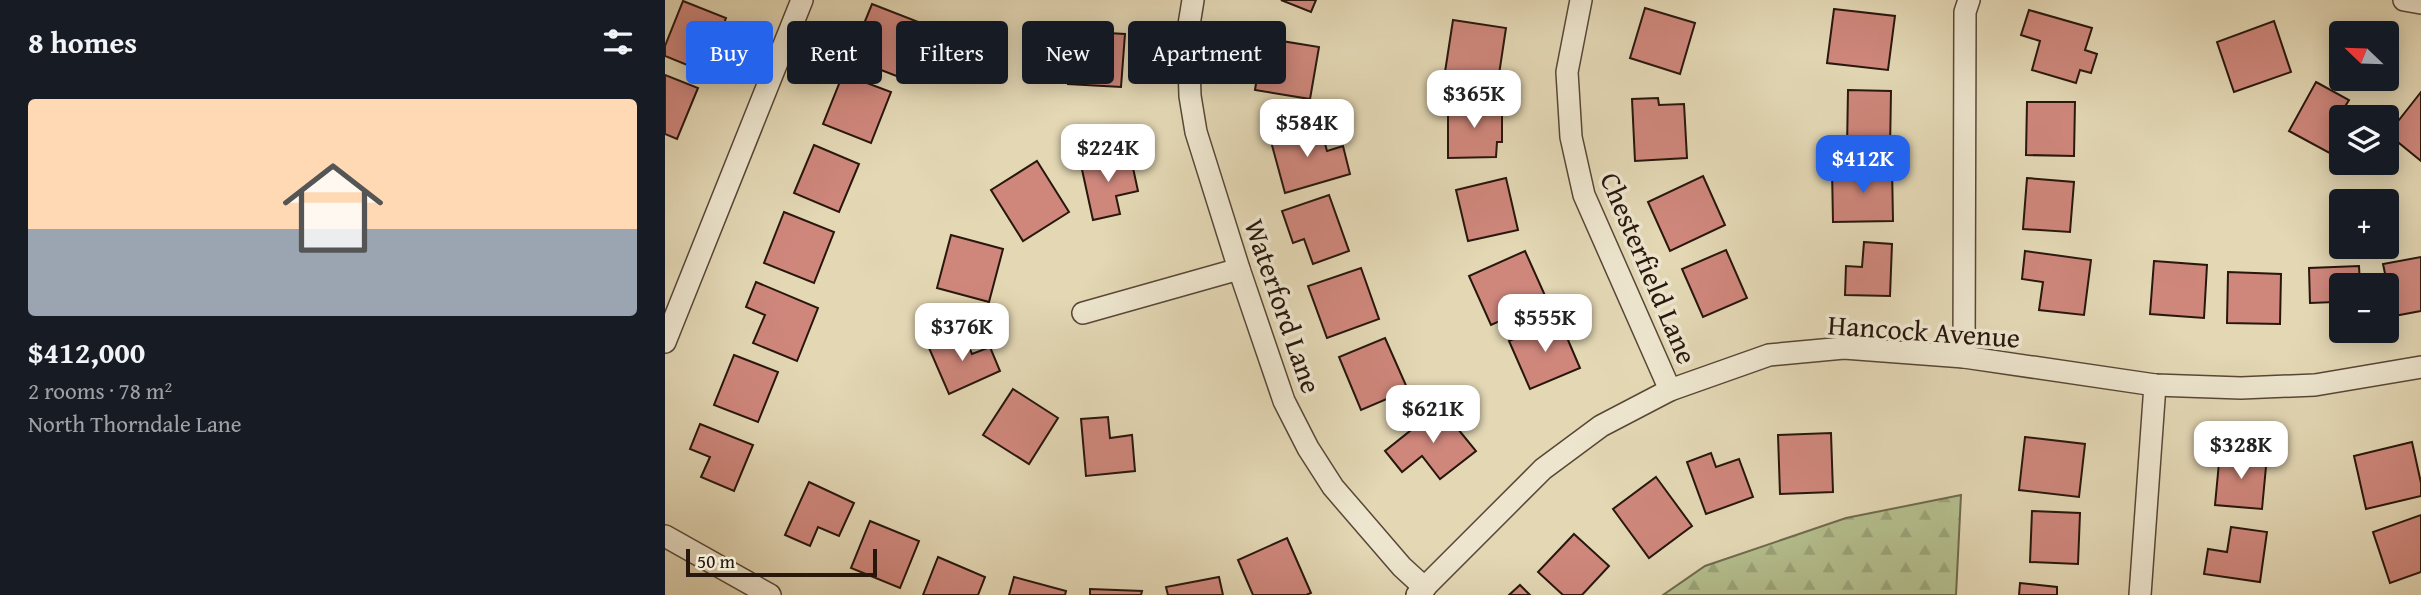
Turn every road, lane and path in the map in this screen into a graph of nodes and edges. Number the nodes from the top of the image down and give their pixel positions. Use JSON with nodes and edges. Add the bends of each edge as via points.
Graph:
{"nodes":[{"id":1,"x":802,"y":0,"type":"edge"},
{"id":2,"x":1193,"y":0,"type":"edge"},
{"id":3,"x":1581,"y":0,"type":"edge"},
{"id":4,"x":1969,"y":0,"type":"edge"},
{"id":5,"x":2404,"y":0,"type":"edge"},
{"id":6,"x":2421,"y":3,"type":"edge"},
{"id":7,"x":1238,"y":270,"type":"junction"},
{"id":8,"x":1083,"y":313,"type":"dead end"},
{"id":9,"x":665,"y":342,"type":"edge"},
{"id":10,"x":1964,"y":357,"type":"junction"},
{"id":11,"x":2421,"y":367,"type":"edge"},
{"id":12,"x":2155,"y":385,"type":"junction"},
{"id":13,"x":1670,"y":390,"type":"junction"},
{"id":14,"x":665,"y":536,"type":"edge"},
{"id":15,"x":1421,"y":592,"type":"edge"},
{"id":16,"x":769,"y":595,"type":"edge"},
{"id":17,"x":2140,"y":595,"type":"edge"}],
"edges":[{"from":1,"to":9,"type":"street"},
{"from":2,"to":7,"type":"street","name":"Waterford Lane","via":[[1188,31],[1196,132]]},
{"from":3,"to":13,"type":"street","name":"Chesterfield Lane","via":[[1567,72],[1571,136],[1584,194]]},
{"from":4,"to":10,"type":"street","via":[[1965,12]]},
{"from":5,"to":6,"type":"street"},
{"from":7,"to":8,"type":"street"},
{"from":7,"to":15,"type":"street","name":"Waterford Lane","via":[[1284,401],[1308,449],[1333,487]]},
{"from":10,"to":12,"type":"street","name":"Hancock Avenue"},
{"from":10,"to":13,"type":"street","name":"Hancock Avenue","via":[[1844,348],[1769,355]]},
{"from":11,"to":12,"type":"street","name":"Hancock Avenue","via":[[2315,385]]},
{"from":12,"to":17,"type":"street"},
{"from":13,"to":15,"type":"street","name":"Hancock Avenue","via":[[1601,426],[1543,469]]},
{"from":14,"to":16,"type":"street"}]}
